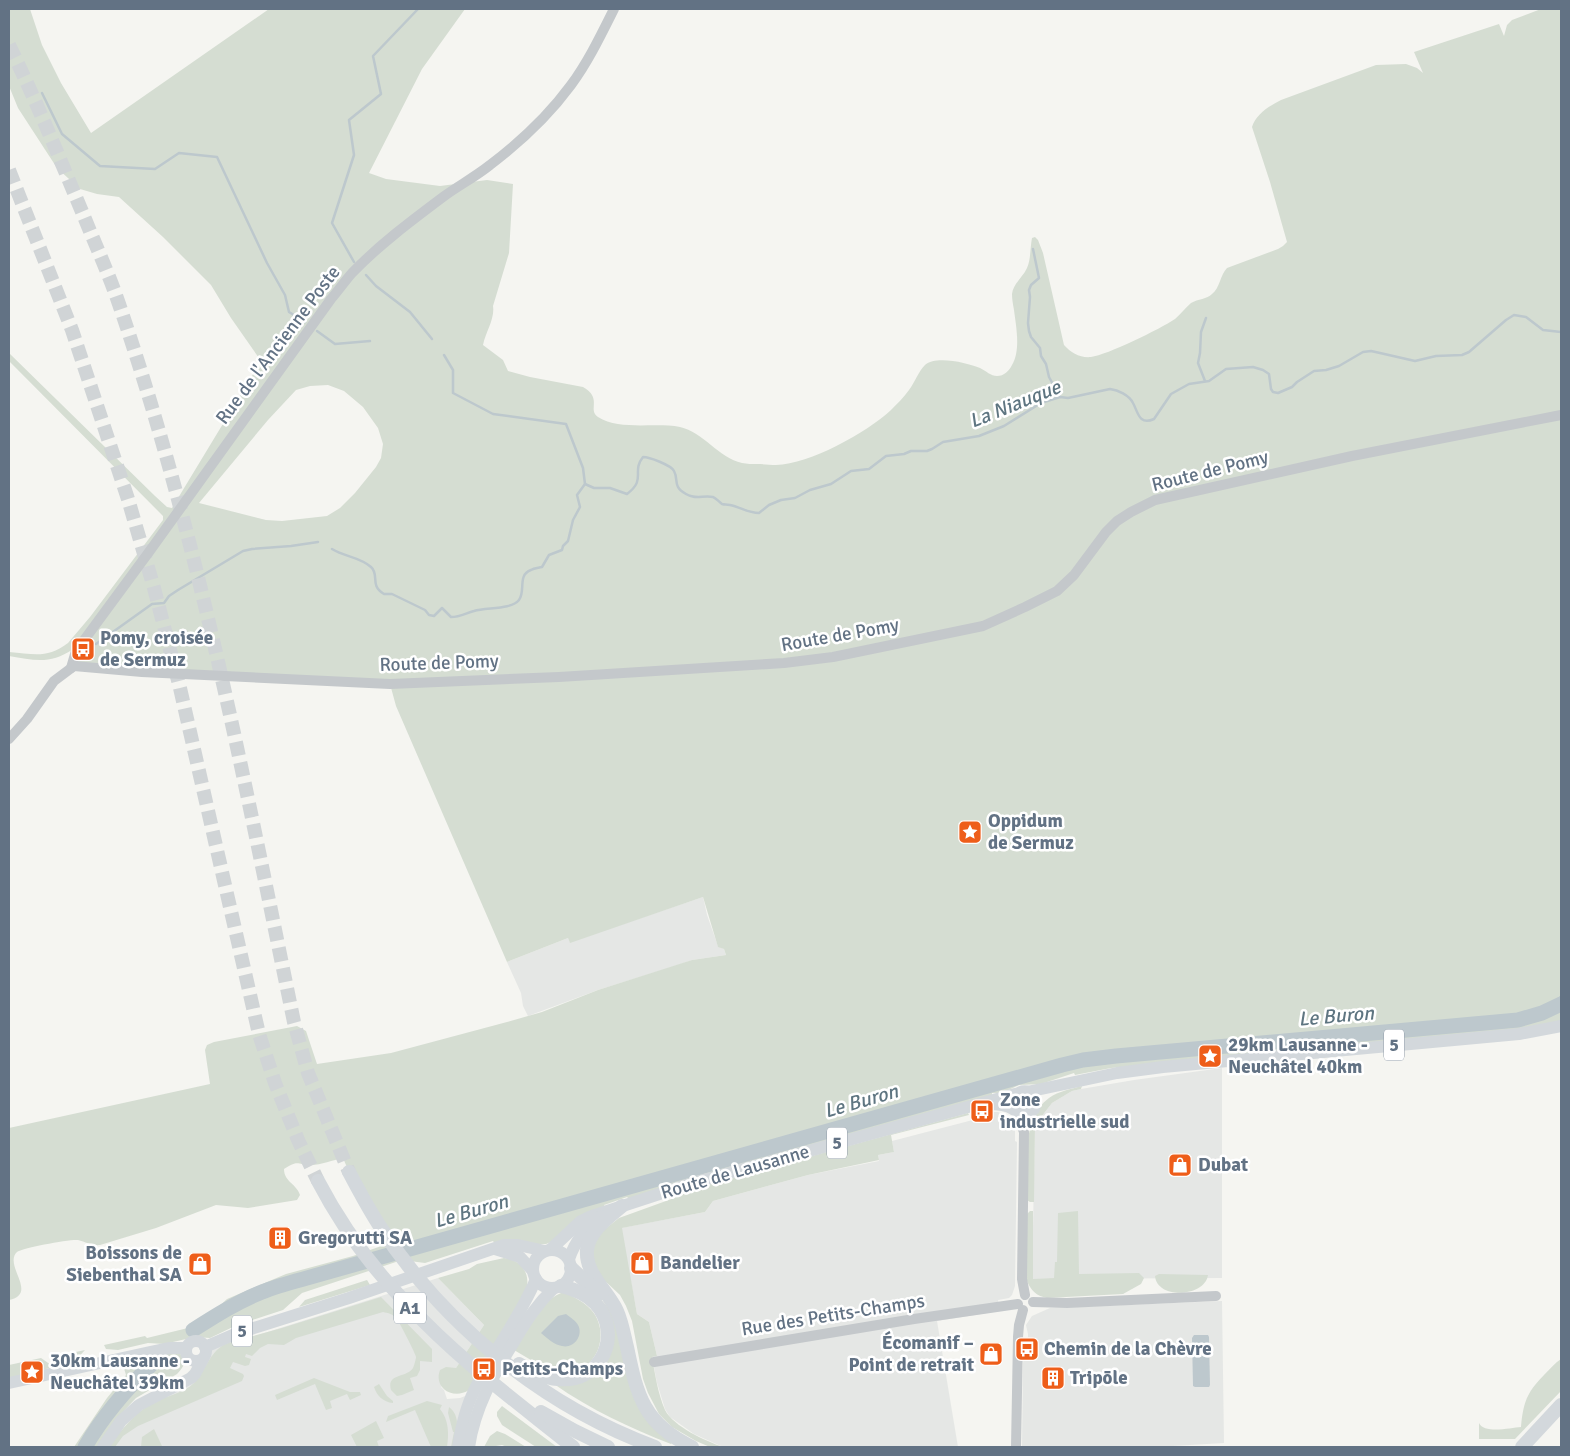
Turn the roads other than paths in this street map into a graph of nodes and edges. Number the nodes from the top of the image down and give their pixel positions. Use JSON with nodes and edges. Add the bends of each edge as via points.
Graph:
{"nodes":[{"id":1,"x":614,"y":9,"type":"edge"},
{"id":2,"x":1561,"y":415,"type":"edge"},
{"id":3,"x":70,"y":668,"type":"junction"},
{"id":4,"x":9,"y":739,"type":"edge"},
{"id":5,"x":1561,"y":1026,"type":"edge"},
{"id":6,"x":1076,"y":1082,"type":"junction"},
{"id":7,"x":1021,"y":1093,"type":"junction"},
{"id":8,"x":981,"y":1104,"type":"junction"},
{"id":9,"x":1033,"y":1110,"type":"junction"},
{"id":10,"x":1015,"y":1111,"type":"junction"},
{"id":11,"x":1024,"y":1132,"type":"junction"},
{"id":12,"x":349,"y":1172,"type":"tunnel mouth"},
{"id":13,"x":318,"y":1181,"type":"tunnel mouth"},
{"id":14,"x":622,"y":1206,"type":"junction"},
{"id":15,"x":607,"y":1212,"type":"junction"},
{"id":16,"x":495,"y":1249,"type":"junction"},
{"id":17,"x":548,"y":1250,"type":"junction"},
{"id":18,"x":570,"y":1264,"type":"junction"},
{"id":19,"x":535,"y":1275,"type":"junction"},
{"id":20,"x":558,"y":1287,"type":"junction"},
{"id":21,"x":1024,"y":1295,"type":"junction"},
{"id":22,"x":1216,"y":1296,"type":"dead end"},
{"id":23,"x":1033,"y":1302,"type":"junction"},
{"id":24,"x":614,"y":1306,"type":"junction"},
{"id":25,"x":1021,"y":1307,"type":"junction"},
{"id":26,"x":188,"y":1353,"type":"junction"},
{"id":27,"x":204,"y":1353,"type":"junction"},
{"id":28,"x":654,"y":1362,"type":"dead end"},
{"id":29,"x":540,"y":1381,"type":"junction"},
{"id":30,"x":182,"y":1382,"type":"junction"},
{"id":31,"x":9,"y":1383,"type":"edge"},
{"id":32,"x":526,"y":1406,"type":"junction"},
{"id":33,"x":1560,"y":1411,"type":"edge"},
{"id":34,"x":1016,"y":1445,"type":"edge"},
{"id":35,"x":103,"y":1447,"type":"edge"},
{"id":36,"x":458,"y":1447,"type":"edge"},
{"id":37,"x":469,"y":1447,"type":"edge"},
{"id":38,"x":573,"y":1447,"type":"edge"},
{"id":39,"x":608,"y":1447,"type":"edge"},
{"id":40,"x":655,"y":1447,"type":"edge"},
{"id":41,"x":692,"y":1447,"type":"edge"},
{"id":42,"x":1522,"y":1447,"type":"edge"},
{"id":43,"x":1534,"y":1447,"type":"edge"}],
"edges":[{"from":1,"to":3,"type":"street","name":"Rue de l'Ancienne Poste","via":[[586,61],[553,107],[490,166],[444,196],[382,245],[331,299],[76,652]]},
{"from":2,"to":3,"type":"street","name":"Route de Pomy","via":[[1352,456],[1156,500],[1117,521],[1074,575],[1057,590],[1025,607],[976,628],[833,657],[774,664],[390,684]]},
{"from":3,"to":4,"type":"street","name":"Rue de l'Ancienne Poste","via":[[54,681]]},
{"from":5,"to":6,"type":"main road","name":"Route de Lausanne","number":"5","via":[[1519,1034],[1163,1067]]},
{"from":6,"to":7,"type":"main road","name":"Route de Lausanne","number":"5"},
{"from":6,"to":9,"type":"main road","name":"Route de Lausanne","number":"5","via":[[1047,1096]]},
{"from":7,"to":8,"type":"main road","name":"Route de Lausanne","number":"5"},
{"from":7,"to":9,"type":"main road","via":[[1034,1098]]},
{"from":7,"to":10,"type":"main road","via":[[1012,1100]]},
{"from":8,"to":10,"type":"main road","name":"Route de Lausanne","number":"5","via":[[996,1104]]},
{"from":8,"to":14,"type":"main road","name":"Route de Lausanne","number":"5"},
{"from":9,"to":10,"type":"main road","via":[[1026,1115]]},
{"from":9,"to":11,"type":"street"},
{"from":10,"to":11,"type":"street"},
{"from":11,"to":21,"type":"street"},
{"from":12,"to":29,"type":"highway","number":"A1","via":[[380,1227],[420,1280],[459,1322]]},
{"from":13,"to":32,"type":"highway","number":"A1","via":[[352,1237],[408,1306],[478,1370]]},
{"from":14,"to":15,"type":"main road","name":"Route de Lausanne","number":"5"},
{"from":14,"to":24,"type":"highway","via":[[596,1230],[587,1249],[592,1272]]},
{"from":15,"to":17,"type":"main road","name":"Route de Lausanne","number":"5","via":[[581,1221]]},
{"from":15,"to":18,"type":"main road","name":"Route de Lausanne","number":"5","via":[[576,1242]]},
{"from":16,"to":17,"type":"main road","number":"5","via":[[512,1244]]},
{"from":16,"to":19,"type":"main road","via":[[520,1258]]},
{"from":16,"to":27,"type":"main road","number":"5","via":[[234,1334]]},
{"from":17,"to":18,"type":"main road","via":[[561,1252]]},
{"from":17,"to":19,"type":"main road","via":[[535,1260]]},
{"from":18,"to":20,"type":"main road","via":[[570,1277]]},
{"from":18,"to":24,"type":"highway","via":[[584,1281]]},
{"from":19,"to":20,"type":"main road","via":[[542,1285]]},
{"from":19,"to":36,"type":"main road","via":[[529,1295],[473,1393]]},
{"from":20,"to":29,"type":"highway","via":[[582,1293],[597,1306],[607,1325],[607,1345],[600,1362],[586,1374],[578,1378]]},
{"from":20,"to":37,"type":"main road","via":[[535,1307],[489,1385],[476,1415]]},
{"from":21,"to":23,"type":"street"},
{"from":21,"to":25,"type":"street","via":[[1019,1298]]},
{"from":22,"to":23,"type":"street"},
{"from":23,"to":25,"type":"street","via":[[1029,1310]]},
{"from":24,"to":41,"type":"highway","via":[[622,1325],[635,1385],[645,1408],[664,1431]]},
{"from":25,"to":28,"type":"street","name":"Rue des Petits-Champs","via":[[919,1318]]},
{"from":25,"to":34,"type":"street"},
{"from":26,"to":27,"type":"main road","via":[[196,1362]]},
{"from":26,"to":27,"type":"main road","via":[[190,1343],[197,1341],[203,1344]]},
{"from":26,"to":30,"type":"main road"},
{"from":26,"to":31,"type":"main road","via":[[170,1348]]},
{"from":27,"to":30,"type":"main road","via":[[195,1374]]},
{"from":29,"to":40,"type":"highway","via":[[603,1424]]},
{"from":30,"to":35,"type":"main road","via":[[139,1405],[121,1421]]},
{"from":32,"to":38,"type":"highway"},
{"from":32,"to":39,"type":"highway"},
{"from":33,"to":42,"type":"highway"},
{"from":33,"to":43,"type":"highway"}]}
